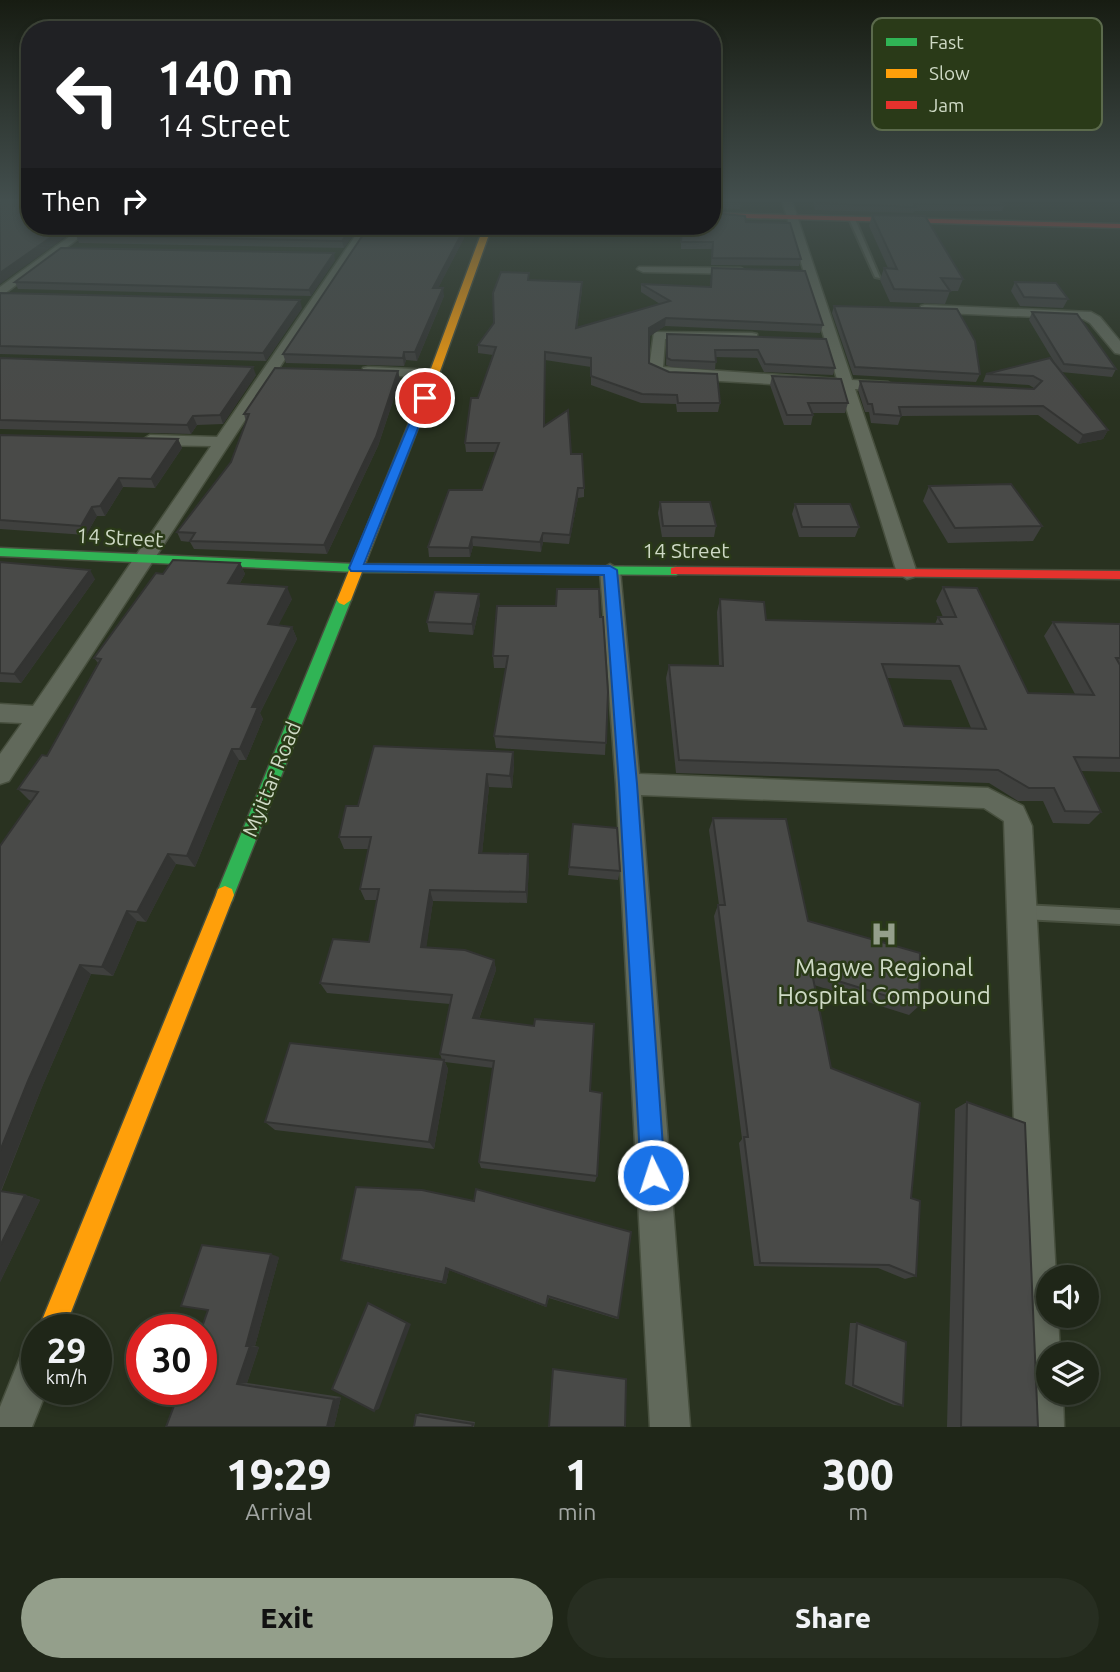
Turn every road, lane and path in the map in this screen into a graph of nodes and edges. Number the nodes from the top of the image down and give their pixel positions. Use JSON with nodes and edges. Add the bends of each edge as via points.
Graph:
{"nodes":[{"id":1,"x":34,"y":268,"type":"edge"},
{"id":2,"x":332,"y":268,"type":"edge"},
{"id":3,"x":473,"y":268,"type":"edge"},
{"id":4,"x":803,"y":268,"type":"edge"},
{"id":5,"x":874,"y":268,"type":"edge"},
{"id":6,"x":643,"y":269,"type":"dead end"},
{"id":7,"x":759,"y":272,"type":"edge"},
{"id":8,"x":878,"y":277,"type":"dead end"},
{"id":9,"x":0,"y":293,"type":"edge"},
{"id":10,"x":27,"y":294,"type":"edge"},
{"id":11,"x":917,"y":309,"type":"edge"},
{"id":12,"x":763,"y":337,"type":"edge"},
{"id":13,"x":1120,"y":350,"type":"edge"},
{"id":14,"x":353,"y":371,"type":"edge"},
{"id":15,"x":435,"y":374,"type":"junction"},
{"id":16,"x":846,"y":384,"type":"junction"},
{"id":17,"x":898,"y":386,"type":"edge"},
{"id":18,"x":139,"y":440,"type":"edge"},
{"id":19,"x":222,"y":442,"type":"junction"},
{"id":20,"x":0,"y":552,"type":"edge"},
{"id":21,"x":144,"y":559,"type":"junction"},
{"id":22,"x":356,"y":568,"type":"junction"},
{"id":23,"x":610,"y":570,"type":"junction"},
{"id":24,"x":907,"y":573,"type":"junction"},
{"id":25,"x":1120,"y":575,"type":"edge"},
{"id":26,"x":0,"y":713,"type":"edge"},
{"id":27,"x":40,"y":715,"type":"junction"},
{"id":28,"x":0,"y":774,"type":"edge"},
{"id":29,"x":628,"y":784,"type":"junction"},
{"id":30,"x":1023,"y":912,"type":"junction"},
{"id":31,"x":1120,"y":917,"type":"edge"},
{"id":32,"x":57,"y":1314,"type":"edge"},
{"id":33,"x":21,"y":1404,"type":"edge"},
{"id":34,"x":12,"y":1427,"type":"edge"},
{"id":35,"x":670,"y":1427,"type":"edge"},
{"id":36,"x":1044,"y":1427,"type":"edge"}],
"edges":[{"from":1,"to":9,"type":"street"},
{"from":2,"to":19,"type":"street"},
{"from":3,"to":15,"type":"street","name":"Myittar Road"},
{"from":4,"to":16,"type":"street","via":[[828,306],[825,340]]},
{"from":5,"to":8,"type":"lane"},
{"from":6,"to":7,"type":"street"},
{"from":9,"to":10,"type":"street"},
{"from":11,"to":13,"type":"street","via":[[1086,315]]},
{"from":12,"to":16,"type":"street","via":[[665,333],[657,339],[656,369],[667,374]]},
{"from":14,"to":15,"type":"street"},
{"from":15,"to":22,"type":"street","name":"Myittar Road"},
{"from":16,"to":17,"type":"street"},
{"from":16,"to":24,"type":"street"},
{"from":18,"to":19,"type":"street"},
{"from":19,"to":21,"type":"street"},
{"from":20,"to":21,"type":"street","name":"14 Street"},
{"from":21,"to":22,"type":"street","name":"14 Street"},
{"from":21,"to":27,"type":"street"},
{"from":22,"to":23,"type":"street","name":"14 Street"},
{"from":22,"to":32,"type":"street","name":"Myittar Road"},
{"from":23,"to":24,"type":"street","name":"14 Street"},
{"from":23,"to":29,"type":"street"},
{"from":24,"to":25,"type":"street","name":"14 Street"},
{"from":26,"to":27,"type":"street"},
{"from":27,"to":28,"type":"street"},
{"from":29,"to":30,"type":"street","via":[[988,798],[1014,814],[1019,826]]},
{"from":29,"to":35,"type":"street"},
{"from":30,"to":31,"type":"lane"},
{"from":30,"to":36,"type":"street"},
{"from":33,"to":34,"type":"street"}]}
